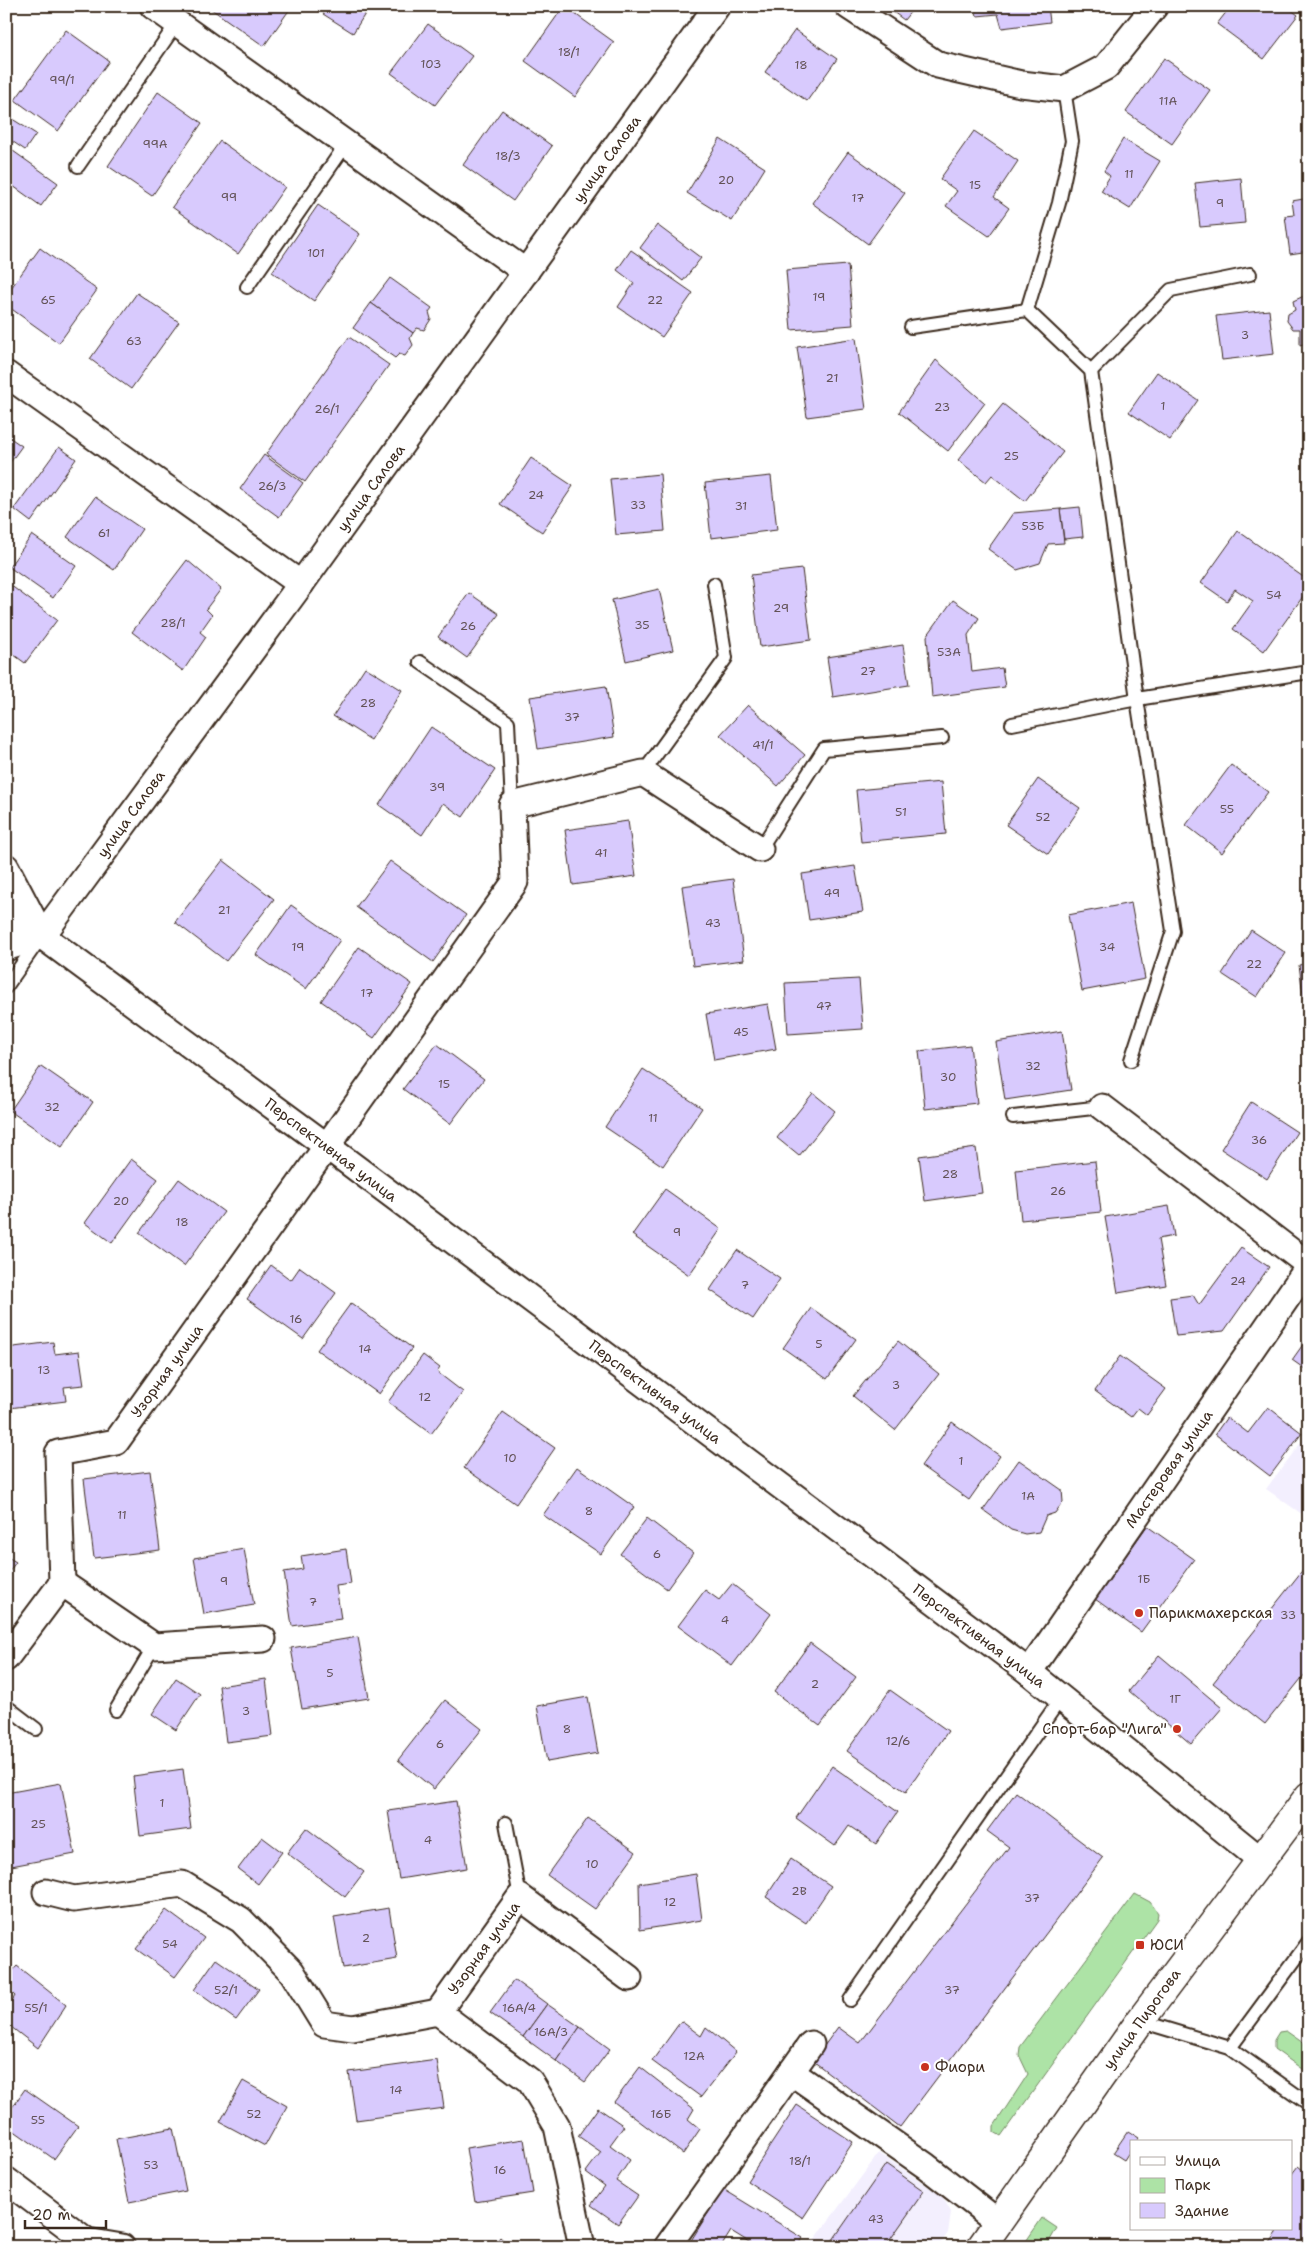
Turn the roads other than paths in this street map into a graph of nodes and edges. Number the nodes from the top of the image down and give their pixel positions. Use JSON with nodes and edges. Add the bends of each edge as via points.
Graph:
{"nodes":[{"id":1,"x":153,"y":6,"type":"edge"},
{"id":2,"x":717,"y":6,"type":"edge"},
{"id":3,"x":848,"y":6,"type":"edge"},
{"id":4,"x":1155,"y":6,"type":"edge"},
{"id":5,"x":177,"y":23,"type":"junction"},
{"id":6,"x":1064,"y":89,"type":"junction"},
{"id":7,"x":347,"y":143,"type":"junction"},
{"id":8,"x":78,"y":166,"type":"dead end"},
{"id":9,"x":526,"y":272,"type":"junction"},
{"id":10,"x":1250,"y":274,"type":"dead end"},
{"id":11,"x":247,"y":287,"type":"dead end"},
{"id":12,"x":1027,"y":310,"type":"junction"},
{"id":13,"x":911,"y":328,"type":"dead end"},
{"id":14,"x":1091,"y":371,"type":"junction"},
{"id":15,"x":6,"y":374,"type":"edge"},
{"id":16,"x":301,"y":584,"type":"junction"},
{"id":17,"x":714,"y":584,"type":"dead end"},
{"id":18,"x":420,"y":662,"type":"dead end"},
{"id":19,"x":1309,"y":672,"type":"edge"},
{"id":20,"x":1137,"y":699,"type":"junction"},
{"id":21,"x":1012,"y":724,"type":"dead end"},
{"id":22,"x":942,"y":738,"type":"dead end"},
{"id":23,"x":643,"y":773,"type":"junction"},
{"id":24,"x":512,"y":805,"type":"junction"},
{"id":25,"x":760,"y":849,"type":"joint"},
{"id":26,"x":6,"y":867,"type":"edge"},
{"id":27,"x":6,"y":915,"type":"edge"},
{"id":28,"x":42,"y":936,"type":"junction"},
{"id":29,"x":6,"y":948,"type":"edge"},
{"id":30,"x":6,"y":987,"type":"edge"},
{"id":31,"x":1131,"y":1060,"type":"dead end"},
{"id":32,"x":1102,"y":1107,"type":"joint"},
{"id":33,"x":1013,"y":1117,"type":"dead end"},
{"id":34,"x":328,"y":1147,"type":"junction"},
{"id":35,"x":1309,"y":1265,"type":"edge"},
{"id":36,"x":62,"y":1583,"type":"junction"},
{"id":37,"x":263,"y":1639,"type":"dead end"},
{"id":38,"x":154,"y":1646,"type":"junction"},
{"id":39,"x":6,"y":1658,"type":"edge"},
{"id":40,"x":1029,"y":1672,"type":"junction"},
{"id":41,"x":1061,"y":1698,"type":"junction"},
{"id":42,"x":6,"y":1706,"type":"edge"},
{"id":43,"x":116,"y":1710,"type":"dead end"},
{"id":44,"x":36,"y":1729,"type":"dead end"},
{"id":45,"x":1309,"y":1796,"type":"edge"},
{"id":46,"x":506,"y":1823,"type":"dead end"},
{"id":47,"x":1261,"y":1860,"type":"junction"},
{"id":48,"x":46,"y":1892,"type":"dead end"},
{"id":49,"x":520,"y":1897,"type":"junction"},
{"id":50,"x":1309,"y":1941,"type":"edge"},
{"id":51,"x":629,"y":1978,"type":"dead end"},
{"id":52,"x":850,"y":2000,"type":"dead end"},
{"id":53,"x":438,"y":2012,"type":"junction"},
{"id":54,"x":1140,"y":2021,"type":"junction"},
{"id":55,"x":811,"y":2044,"type":"dead end"},
{"id":56,"x":1230,"y":2048,"type":"junction"},
{"id":57,"x":791,"y":2072,"type":"junction"},
{"id":58,"x":1309,"y":2104,"type":"edge"},
{"id":59,"x":6,"y":2180,"type":"edge"},
{"id":60,"x":998,"y":2222,"type":"junction"},
{"id":61,"x":122,"y":2247,"type":"edge"},
{"id":62,"x":582,"y":2247,"type":"edge"},
{"id":63,"x":667,"y":2247,"type":"edge"},
{"id":64,"x":982,"y":2247,"type":"edge"}],
"edges":[{"from":1,"to":5,"type":"street"},
{"from":2,"to":9,"type":"street","name":"улица Салова"},
{"from":3,"to":6,"type":"street","via":[[938,65],[1021,84]]},
{"from":4,"to":6,"type":"street","via":[[1106,67]]},
{"from":5,"to":7,"type":"street"},
{"from":5,"to":8,"type":"lane"},
{"from":6,"to":12,"type":"lane","via":[[1072,140],[1059,203]]},
{"from":7,"to":9,"type":"street"},
{"from":7,"to":11,"type":"lane"},
{"from":9,"to":16,"type":"street","name":"улица Салова"},
{"from":10,"to":14,"type":"lane","via":[[1171,290]]},
{"from":12,"to":13,"type":"lane"},
{"from":12,"to":14,"type":"lane"},
{"from":14,"to":20,"type":"lane"},
{"from":15,"to":16,"type":"street"},
{"from":16,"to":28,"type":"street","name":"улица Салова"},
{"from":17,"to":23,"type":"lane","via":[[726,658]]},
{"from":18,"to":24,"type":"lane","via":[[508,722]]},
{"from":19,"to":20,"type":"lane"},
{"from":20,"to":21,"type":"lane"},
{"from":20,"to":31,"type":"lane","via":[[1173,931]]},
{"from":22,"to":25,"type":"lane","via":[[824,749]]},
{"from":23,"to":24,"type":"street"},
{"from":23,"to":25,"type":"street"},
{"from":24,"to":34,"type":"street","via":[[515,882]]},
{"from":26,"to":28,"type":"street","name":"Перспективная улица"},
{"from":27,"to":28,"type":"street","name":"Перспективная улица"},
{"from":28,"to":29,"type":"street"},
{"from":28,"to":30,"type":"lane"},
{"from":28,"to":34,"type":"street","name":"Перспективная улица"},
{"from":32,"to":33,"type":"lane"},
{"from":32,"to":35,"type":"street"},
{"from":34,"to":36,"type":"street","name":"Узорная улица","via":[[116,1442],[58,1453]]},
{"from":34,"to":40,"type":"street","name":"Перспективная улица"},
{"from":35,"to":40,"type":"street","name":"Мастеровая улица"},
{"from":36,"to":38,"type":"street"},
{"from":36,"to":39,"type":"street"},
{"from":37,"to":38,"type":"street"},
{"from":38,"to":43,"type":"lane"},
{"from":40,"to":41,"type":"street","name":"Перспективная улица"},
{"from":41,"to":47,"type":"street","name":"Перспективная улица"},
{"from":41,"to":52,"type":"lane"},
{"from":42,"to":44,"type":"lane"},
{"from":45,"to":47,"type":"main road","name":"улица Пирогова"},
{"from":46,"to":49,"type":"lane"},
{"from":47,"to":54,"type":"main road","name":"улица Пирогова"},
{"from":48,"to":53,"type":"street","via":[[74,1899],[182,1884],[240,1920],[292,1972],[324,2024],[353,2028]]},
{"from":49,"to":51,"type":"street","name":"Узорная улица"},
{"from":49,"to":53,"type":"street","name":"Узорная улица"},
{"from":50,"to":56,"type":"lane"},
{"from":53,"to":62,"type":"street","via":[[530,2081],[557,2126]]},
{"from":54,"to":56,"type":"lane"},
{"from":54,"to":60,"type":"main road","name":"улица Пирогова"},
{"from":55,"to":57,"type":"street"},
{"from":56,"to":58,"type":"lane"},
{"from":57,"to":60,"type":"street","via":[[926,2166]]},
{"from":57,"to":63,"type":"street"},
{"from":59,"to":61,"type":"street","via":[[87,2241]]},
{"from":60,"to":64,"type":"main road","name":"улица Пирогова"}]}
